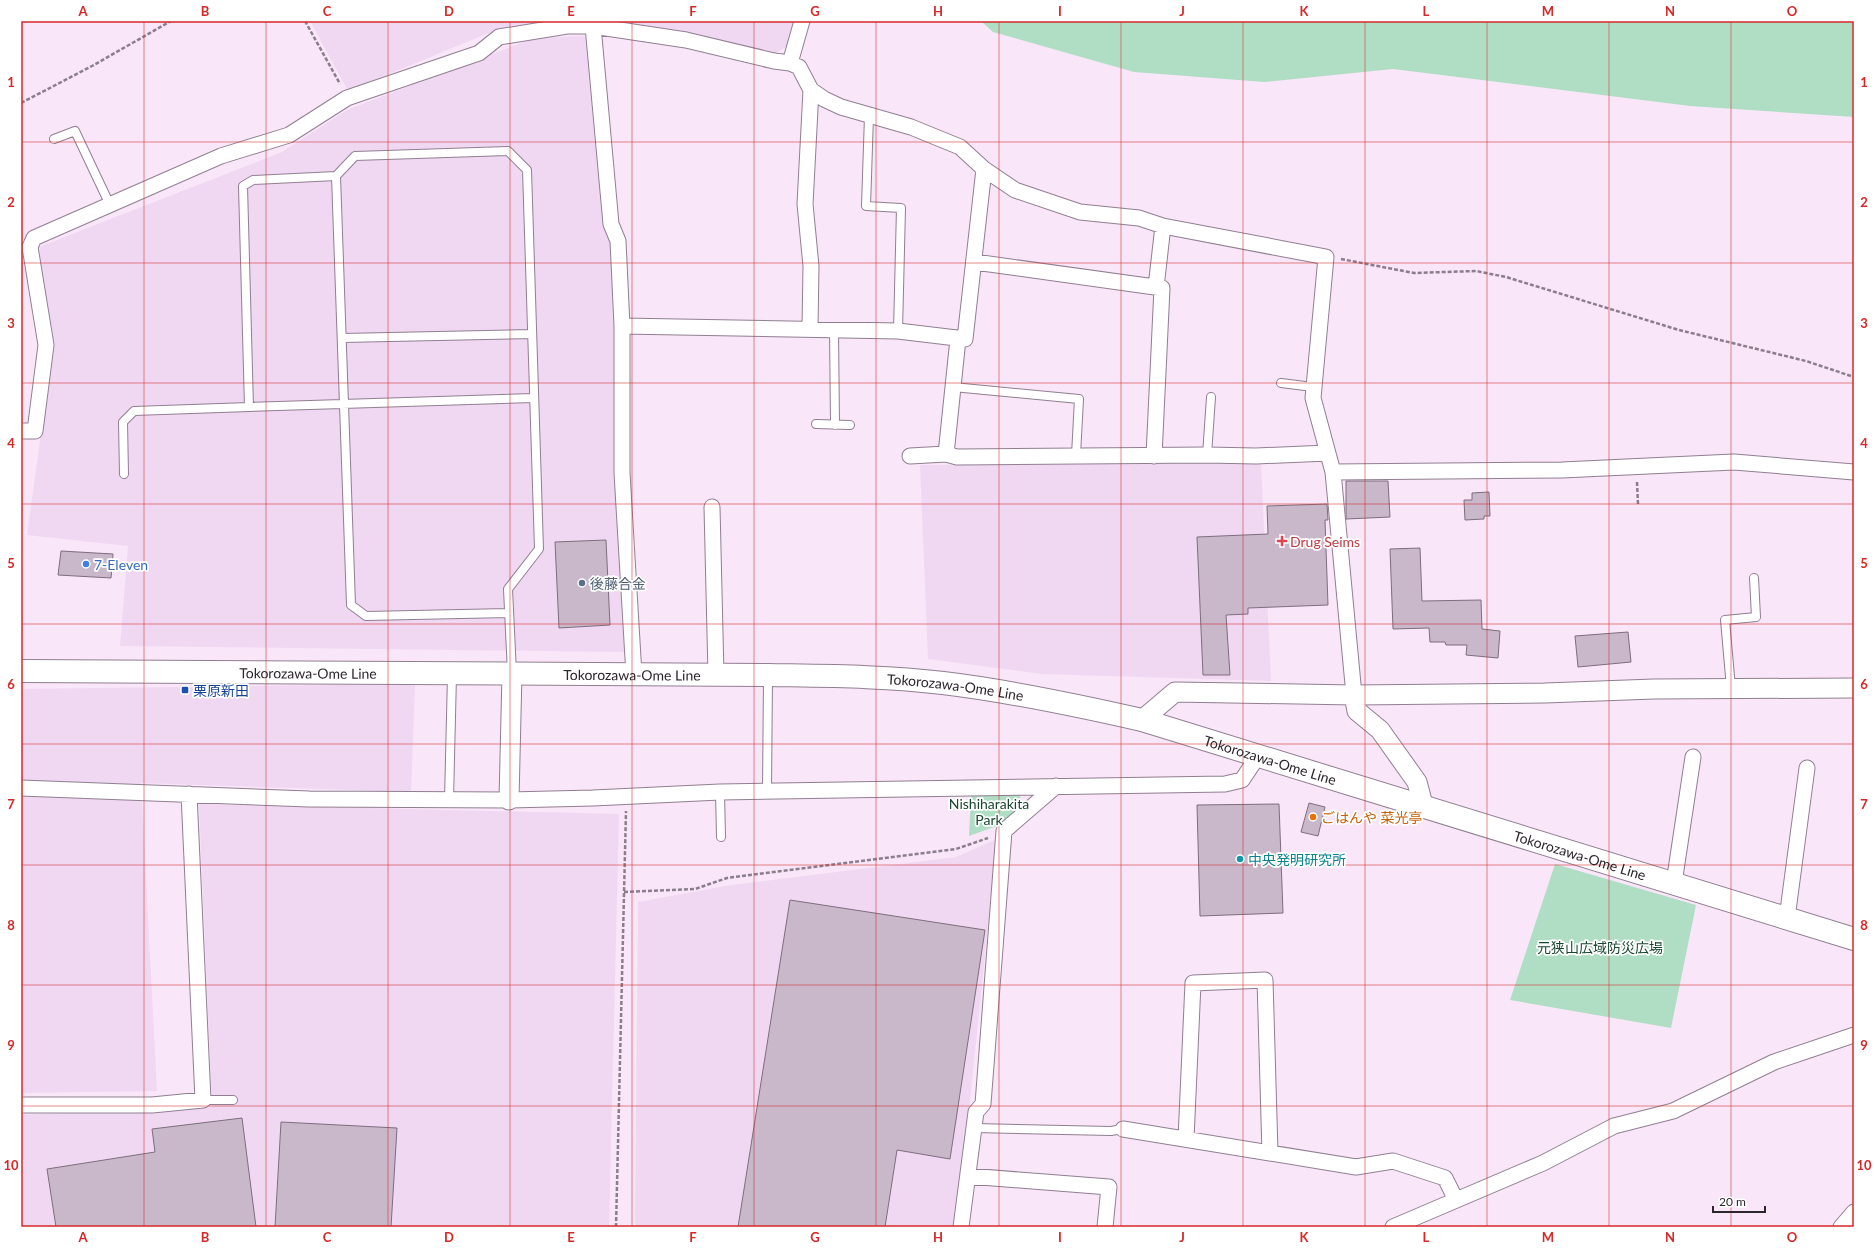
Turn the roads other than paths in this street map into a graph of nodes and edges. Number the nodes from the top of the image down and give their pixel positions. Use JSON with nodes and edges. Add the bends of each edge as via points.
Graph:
{"nodes":[{"id":1,"x":802,"y":21,"type":"edge"},
{"id":2,"x":593,"y":26,"type":"junction"},
{"id":3,"x":790,"y":63,"type":"junction"},
{"id":4,"x":811,"y":90,"type":"junction"},
{"id":5,"x":869,"y":116,"type":"junction"},
{"id":6,"x":54,"y":139,"type":"dead end"},
{"id":7,"x":984,"y":169,"type":"junction"},
{"id":8,"x":336,"y":176,"type":"junction"},
{"id":9,"x":110,"y":205,"type":"junction"},
{"id":10,"x":1163,"y":226,"type":"junction"},
{"id":11,"x":975,"y":262,"type":"junction"},
{"id":12,"x":1156,"y":287,"type":"junction"},
{"id":13,"x":622,"y":326,"type":"junction"},
{"id":14,"x":810,"y":328,"type":"junction"},
{"id":15,"x":834,"y":329,"type":"junction"},
{"id":16,"x":898,"y":332,"type":"junction"},
{"id":17,"x":532,"y":334,"type":"junction"},
{"id":18,"x":342,"y":338,"type":"junction"},
{"id":19,"x":958,"y":339,"type":"junction"},
{"id":20,"x":1281,"y":383,"type":"dead end"},
{"id":21,"x":953,"y":387,"type":"junction"},
{"id":22,"x":1314,"y":387,"type":"junction"},
{"id":23,"x":1211,"y":397,"type":"dead end"},
{"id":24,"x":534,"y":398,"type":"junction"},
{"id":25,"x":345,"y":404,"type":"junction"},
{"id":26,"x":249,"y":407,"type":"junction"},
{"id":27,"x":816,"y":424,"type":"dead end"},
{"id":28,"x":835,"y":424,"type":"junction"},
{"id":29,"x":850,"y":425,"type":"dead end"},
{"id":30,"x":21,"y":431,"type":"edge"},
{"id":31,"x":1328,"y":453,"type":"junction"},
{"id":32,"x":946,"y":454,"type":"junction"},
{"id":33,"x":1076,"y":455,"type":"junction"},
{"id":34,"x":1207,"y":455,"type":"junction"},
{"id":35,"x":910,"y":456,"type":"dead end"},
{"id":36,"x":1154,"y":456,"type":"junction"},
{"id":37,"x":1333,"y":472,"type":"junction"},
{"id":38,"x":1854,"y":472,"type":"edge"},
{"id":39,"x":124,"y":474,"type":"dead end"},
{"id":40,"x":712,"y":507,"type":"dead end"},
{"id":41,"x":1754,"y":578,"type":"dead end"},
{"id":42,"x":510,"y":613,"type":"junction"},
{"id":43,"x":21,"y":671,"type":"edge"},
{"id":44,"x":452,"y":672,"type":"junction"},
{"id":45,"x":512,"y":673,"type":"junction"},
{"id":46,"x":634,"y":674,"type":"junction"},
{"id":47,"x":716,"y":675,"type":"junction"},
{"id":48,"x":768,"y":675,"type":"junction"},
{"id":49,"x":1731,"y":688,"type":"junction"},
{"id":50,"x":1854,"y":688,"type":"edge"},
{"id":51,"x":1354,"y":695,"type":"junction"},
{"id":52,"x":1142,"y":720,"type":"junction"},
{"id":53,"x":1258,"y":756,"type":"junction"},
{"id":54,"x":1693,"y":757,"type":"dead end"},
{"id":55,"x":1807,"y":768,"type":"dead end"},
{"id":56,"x":1056,"y":786,"type":"junction"},
{"id":57,"x":21,"y":788,"type":"edge"},
{"id":58,"x":767,"y":791,"type":"junction"},
{"id":59,"x":720,"y":792,"type":"junction"},
{"id":60,"x":189,"y":794,"type":"junction"},
{"id":61,"x":449,"y":800,"type":"junction"},
{"id":62,"x":509,"y":800,"type":"junction"},
{"id":63,"x":1423,"y":805,"type":"junction"},
{"id":64,"x":721,"y":837,"type":"dead end"},
{"id":65,"x":1674,"y":883,"type":"junction"},
{"id":66,"x":1787,"y":918,"type":"junction"},
{"id":67,"x":1854,"y":939,"type":"edge"},
{"id":68,"x":1854,"y":1035,"type":"edge"},
{"id":69,"x":203,"y":1100,"type":"junction"},
{"id":70,"x":233,"y":1100,"type":"dead end"},
{"id":71,"x":21,"y":1105,"type":"edge"},
{"id":72,"x":974,"y":1128,"type":"junction"},
{"id":73,"x":1123,"y":1129,"type":"joint"},
{"id":74,"x":1186,"y":1139,"type":"junction"},
{"id":75,"x":1270,"y":1153,"type":"junction"},
{"id":76,"x":968,"y":1176,"type":"junction"},
{"id":77,"x":1456,"y":1200,"type":"junction"},
{"id":78,"x":1854,"y":1212,"type":"edge"},
{"id":79,"x":961,"y":1227,"type":"edge"},
{"id":80,"x":1105,"y":1227,"type":"edge"},
{"id":81,"x":1393,"y":1227,"type":"edge"},
{"id":82,"x":1841,"y":1227,"type":"edge"}],
"edges":[{"from":1,"to":3,"type":"street"},
{"from":2,"to":3,"type":"street","via":[[686,40]]},
{"from":2,"to":9,"type":"street","via":[[567,26],[499,37],[479,52],[347,98],[289,135],[221,156]]},
{"from":2,"to":13,"type":"street","via":[[611,224],[618,241]]},
{"from":3,"to":4,"type":"street","via":[[799,67]]},
{"from":4,"to":5,"type":"street","via":[[824,99]]},
{"from":4,"to":14,"type":"street","via":[[805,204],[811,266]]},
{"from":5,"to":7,"type":"street","via":[[911,127],[960,147]]},
{"from":5,"to":16,"type":"lane","via":[[866,206],[901,208]]},
{"from":6,"to":9,"type":"lane","via":[[75,131]]},
{"from":7,"to":10,"type":"street","via":[[1015,190],[1080,212],[1139,218]]},
{"from":7,"to":11,"type":"street"},
{"from":8,"to":17,"type":"lane","via":[[355,156],[508,151],[527,170]]},
{"from":8,"to":18,"type":"lane"},
{"from":8,"to":26,"type":"lane","via":[[253,180],[244,186]]},
{"from":9,"to":30,"type":"street","via":[[34,238],[30,247],[46,345],[35,431]]},
{"from":10,"to":12,"type":"street"},
{"from":10,"to":22,"type":"street","via":[[1326,256]]},
{"from":11,"to":12,"type":"street"},
{"from":11,"to":19,"type":"street","via":[[965,339]]},
{"from":12,"to":36,"type":"street","via":[[1162,288]]},
{"from":13,"to":14,"type":"street"},
{"from":13,"to":46,"type":"street","via":[[622,473]]},
{"from":14,"to":15,"type":"street"},
{"from":15,"to":16,"type":"street"},
{"from":15,"to":28,"type":"lane"},
{"from":16,"to":19,"type":"street"},
{"from":17,"to":18,"type":"lane"},
{"from":17,"to":24,"type":"lane"},
{"from":18,"to":25,"type":"lane"},
{"from":19,"to":21,"type":"street"},
{"from":20,"to":22,"type":"lane"},
{"from":21,"to":32,"type":"street"},
{"from":21,"to":33,"type":"lane","via":[[1079,399]]},
{"from":22,"to":31,"type":"street","via":[[1313,398]]},
{"from":23,"to":34,"type":"lane"},
{"from":24,"to":25,"type":"lane"},
{"from":24,"to":42,"type":"lane","via":[[539,549],[508,589]]},
{"from":25,"to":26,"type":"lane"},
{"from":25,"to":42,"type":"lane","via":[[351,605],[366,616]]},
{"from":26,"to":39,"type":"lane","via":[[134,411],[123,422]]},
{"from":27,"to":28,"type":"lane"},
{"from":28,"to":29,"type":"lane"},
{"from":31,"to":34,"type":"street"},
{"from":31,"to":37,"type":"street"},
{"from":32,"to":33,"type":"street","via":[[957,457]]},
{"from":32,"to":35,"type":"street"},
{"from":33,"to":36,"type":"street"},
{"from":34,"to":36,"type":"street"},
{"from":37,"to":38,"type":"street","via":[[1562,470],[1734,462]]},
{"from":37,"to":51,"type":"street"},
{"from":40,"to":47,"type":"street"},
{"from":41,"to":49,"type":"lane","via":[[1756,617],[1725,620]]},
{"from":42,"to":45,"type":"lane"},
{"from":43,"to":44,"type":"main road","name":"Tokorozawa-Ome Line"},
{"from":44,"to":45,"type":"main road","name":"Tokorozawa-Ome Line"},
{"from":44,"to":61,"type":"lane"},
{"from":45,"to":46,"type":"main road","name":"Tokorozawa-Ome Line"},
{"from":45,"to":62,"type":"street"},
{"from":46,"to":47,"type":"main road","name":"Tokorozawa-Ome Line"},
{"from":47,"to":48,"type":"main road","name":"Tokorozawa-Ome Line"},
{"from":48,"to":52,"type":"main road","name":"Tokorozawa-Ome Line","via":[[858,676],[942,683],[1036,697]]},
{"from":48,"to":58,"type":"lane"},
{"from":49,"to":50,"type":"street"},
{"from":49,"to":51,"type":"street"},
{"from":51,"to":52,"type":"street","via":[[1175,692]]},
{"from":51,"to":63,"type":"street","via":[[1357,711],[1380,730],[1416,782]]},
{"from":52,"to":53,"type":"main road","name":"Tokorozawa-Ome Line"},
{"from":53,"to":56,"type":"street","via":[[1242,780],[1225,784]]},
{"from":53,"to":63,"type":"main road","name":"Tokorozawa-Ome Line"},
{"from":54,"to":65,"type":"street"},
{"from":55,"to":66,"type":"street"},
{"from":56,"to":58,"type":"street"},
{"from":56,"to":72,"type":"street","via":[[1004,832],[983,1104],[976,1112]]},
{"from":57,"to":60,"type":"street"},
{"from":58,"to":59,"type":"street"},
{"from":59,"to":62,"type":"street"},
{"from":59,"to":64,"type":"lane"},
{"from":60,"to":61,"type":"street","via":[[309,799]]},
{"from":60,"to":69,"type":"street"},
{"from":61,"to":62,"type":"street"},
{"from":63,"to":65,"type":"main road","name":"Tokorozawa-Ome Line"},
{"from":65,"to":66,"type":"main road","name":"Tokorozawa-Ome Line"},
{"from":66,"to":67,"type":"main road","name":"Tokorozawa-Ome Line"},
{"from":68,"to":77,"type":"street","via":[[1774,1062],[1673,1111],[1614,1126],[1543,1163]]},
{"from":69,"to":70,"type":"lane"},
{"from":69,"to":71,"type":"street","via":[[152,1105]]},
{"from":72,"to":73,"type":"lane","via":[[1111,1131]]},
{"from":72,"to":76,"type":"street"},
{"from":73,"to":74,"type":"street"},
{"from":74,"to":75,"type":"street"},
{"from":74,"to":75,"type":"street","via":[[1193,983],[1265,980]]},
{"from":75,"to":77,"type":"street","via":[[1356,1167],[1393,1161],[1445,1178]]},
{"from":76,"to":79,"type":"street"},
{"from":76,"to":80,"type":"street","via":[[1109,1187]]},
{"from":77,"to":81,"type":"street"},
{"from":78,"to":82,"type":"street"}]}
